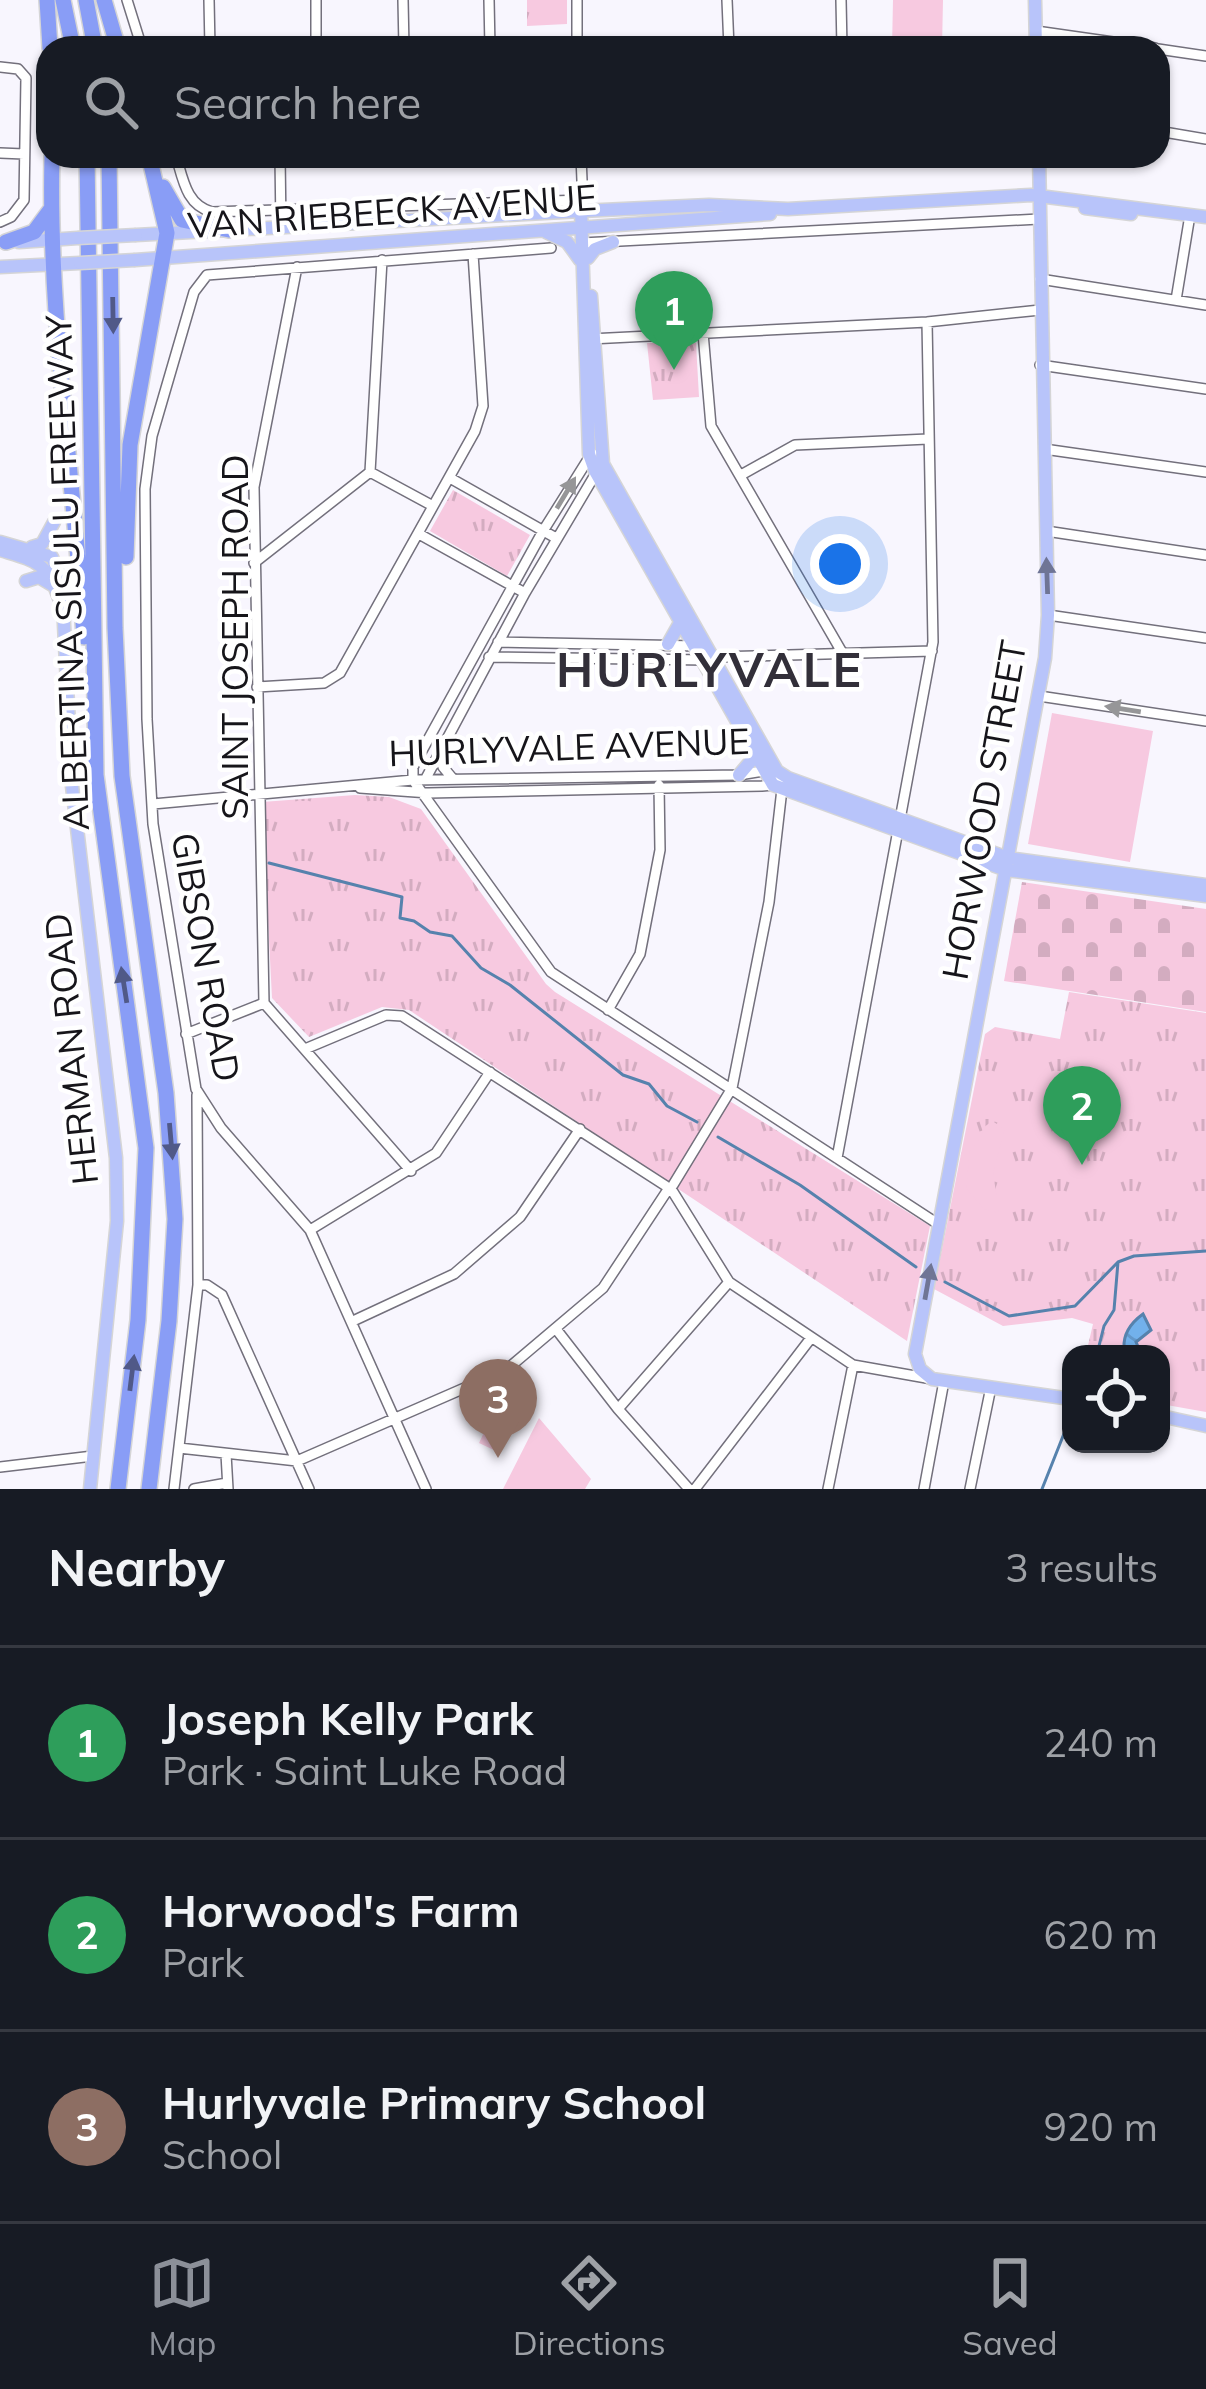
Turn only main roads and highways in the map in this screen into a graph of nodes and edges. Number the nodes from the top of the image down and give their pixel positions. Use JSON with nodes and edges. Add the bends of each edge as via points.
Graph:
{"nodes":[{"id":1,"x":47,"y":0,"type":"edge"},
{"id":2,"x":63,"y":0,"type":"edge"},
{"id":3,"x":86,"y":0,"type":"edge"},
{"id":4,"x":104,"y":0,"type":"edge"},
{"id":5,"x":1035,"y":0,"type":"edge"},
{"id":6,"x":49,"y":36,"type":"edge"},
{"id":7,"x":70,"y":36,"type":"edge"},
{"id":8,"x":93,"y":36,"type":"edge"},
{"id":9,"x":114,"y":36,"type":"edge"},
{"id":10,"x":1036,"y":36,"type":"edge"},
{"id":11,"x":52,"y":168,"type":"edge"},
{"id":12,"x":87,"y":168,"type":"edge"},
{"id":13,"x":109,"y":168,"type":"edge"},
{"id":14,"x":152,"y":168,"type":"edge"},
{"id":15,"x":155,"y":168,"type":"edge"},
{"id":16,"x":1039,"y":168,"type":"edge"},
{"id":17,"x":1040,"y":199,"type":"junction"},
{"id":18,"x":583,"y":206,"type":"junction"},
{"id":19,"x":51,"y":209,"type":"junction"},
{"id":20,"x":788,"y":209,"type":"junction"},
{"id":21,"x":1206,"y":221,"type":"edge"},
{"id":22,"x":584,"y":227,"type":"junction"},
{"id":23,"x":539,"y":229,"type":"junction"},
{"id":24,"x":230,"y":230,"type":"junction"},
{"id":25,"x":167,"y":233,"type":"junction"},
{"id":26,"x":51,"y":240,"type":"junction"},
{"id":27,"x":3,"y":242,"type":"edge"},
{"id":28,"x":614,"y":242,"type":"road end"},
{"id":29,"x":165,"y":257,"type":"junction"},
{"id":30,"x":585,"y":261,"type":"junction"},
{"id":31,"x":51,"y":265,"type":"junction"},
{"id":32,"x":0,"y":267,"type":"edge"},
{"id":33,"x":596,"y":460,"type":"junction"},
{"id":34,"x":54,"y":522,"type":"dead end"},
{"id":35,"x":10,"y":548,"type":"edge"},
{"id":36,"x":55,"y":586,"type":"junction"},
{"id":37,"x":61,"y":603,"type":"junction"},
{"id":38,"x":681,"y":620,"type":"junction"},
{"id":39,"x":668,"y":644,"type":"road end"},
{"id":40,"x":712,"y":658,"type":"junction"},
{"id":41,"x":761,"y":752,"type":"junction"},
{"id":42,"x":96,"y":775,"type":"junction"},
{"id":43,"x":739,"y":775,"type":"road end"},
{"id":44,"x":122,"y":776,"type":"junction"},
{"id":45,"x":776,"y":778,"type":"junction"},
{"id":46,"x":809,"y":785,"type":"junction"},
{"id":47,"x":898,"y":824,"type":"junction"},
{"id":48,"x":1007,"y":864,"type":"junction"},
{"id":49,"x":1206,"y":885,"type":"edge"},
{"id":50,"x":1206,"y":896,"type":"edge"},
{"id":51,"x":1062,"y":1398,"type":"edge"},
{"id":52,"x":1170,"y":1418,"type":"edge"},
{"id":53,"x":1206,"y":1426,"type":"edge"},
{"id":54,"x":90,"y":1489,"type":"edge"},
{"id":55,"x":118,"y":1489,"type":"edge"},
{"id":56,"x":148,"y":1489,"type":"edge"}],
"edges":[{"from":1,"to":6,"type":"highway"},
{"from":2,"to":7,"type":"highway"},
{"from":3,"to":8,"type":"highway"},
{"from":4,"to":9,"type":"highway"},
{"from":5,"to":10,"type":"main road"},
{"from":11,"to":19,"type":"highway"},
{"from":12,"to":42,"type":"highway","name":"ALBERTINA SISULU FREEWAY"},
{"from":13,"to":44,"type":"highway","one_way":true},
{"from":14,"to":25,"type":"highway"},
{"from":15,"to":24,"type":"highway","via":[[182,220]]},
{"from":16,"to":17,"type":"main road","name":"HORWOOD STREET"},
{"from":17,"to":20,"type":"main road","name":"VAN RIEBEECK AVENUE"},
{"from":17,"to":21,"type":"main road","name":"VAN RIEBEECK AVENUE"},
{"from":48,"to":17,"type":"main road","name":"HORWOOD STREET","one_way":true,"via":[[1048,614]]},
{"from":18,"to":20,"type":"main road","name":"VAN RIEBEECK AVENUE"},
{"from":18,"to":22,"type":"main road"},
{"from":18,"to":24,"type":"main road","name":"VAN RIEBEECK AVENUE"},
{"from":19,"to":26,"type":"highway"},
{"from":19,"to":27,"type":"highway","via":[[34,232]]},
{"from":20,"to":22,"type":"main road","name":"VAN RIEBEECK AVENUE"},
{"from":22,"to":23,"type":"main road","name":"VAN RIEBEECK AVENUE"},
{"from":22,"to":30,"type":"main road"},
{"from":23,"to":29,"type":"main road","name":"VAN RIEBEECK AVENUE"},
{"from":23,"to":30,"type":"main road"},
{"from":24,"to":25,"type":"main road","name":"VAN RIEBEECK AVENUE"},
{"from":25,"to":26,"type":"main road","name":"VAN RIEBEECK AVENUE","bridge":true},
{"from":25,"to":29,"type":"highway"},
{"from":26,"to":27,"type":"main road","name":"VAN RIEBEECK AVENUE"},
{"from":26,"to":31,"type":"highway"},
{"from":28,"to":30,"type":"main road"},
{"from":29,"to":31,"type":"main road","name":"VAN RIEBEECK AVENUE","bridge":true},
{"from":29,"to":44,"type":"highway","via":[[128,470]]},
{"from":30,"to":33,"type":"main road"},
{"from":31,"to":32,"type":"main road","name":"VAN RIEBEECK AVENUE"},
{"from":31,"to":42,"type":"highway"},
{"from":33,"to":38,"type":"main road"},
{"from":33,"to":40,"type":"main road"},
{"from":34,"to":35,"type":"main road","via":[[42,544]]},
{"from":35,"to":36,"type":"main road","via":[[43,566]]},
{"from":35,"to":36,"type":"main road","via":[[26,581],[39,577]]},
{"from":35,"to":37,"type":"main road","name":"HERMAN ROAD","via":[[45,552],[57,563]]},
{"from":36,"to":37,"type":"main road","name":"HERMAN ROAD"},
{"from":37,"to":54,"type":"main road","name":"HERMAN ROAD","via":[[72,786],[116,1158]]},
{"from":38,"to":39,"type":"main road"},
{"from":38,"to":40,"type":"main road"},
{"from":40,"to":41,"type":"main road"},
{"from":41,"to":43,"type":"main road"},
{"from":41,"to":45,"type":"main road"},
{"from":41,"to":46,"type":"main road"},
{"from":55,"to":42,"type":"highway","name":"ALBERTINA SISULU FREEWAY","one_way":true,"via":[[138,1320],[146,1148]]},
{"from":44,"to":56,"type":"highway","name":"ALBERTINA SISULU FREEWAY","one_way":true,"via":[[174,1201]]},
{"from":45,"to":46,"type":"main road","name":"HURLYVALE AVENUE"},
{"from":45,"to":47,"type":"main road","name":"HURLYVALE AVENUE"},
{"from":46,"to":47,"type":"main road","name":"HURLYVALE AVENUE"},
{"from":47,"to":48,"type":"main road","name":"HURLYVALE AVENUE"},
{"from":48,"to":49,"type":"main road"},
{"from":48,"to":50,"type":"main road"},
{"from":51,"to":48,"type":"main road","name":"HORWOOD STREET","one_way":true,"via":[[938,1380],[920,1369],[915,1354]]},
{"from":52,"to":53,"type":"main road"}]}
